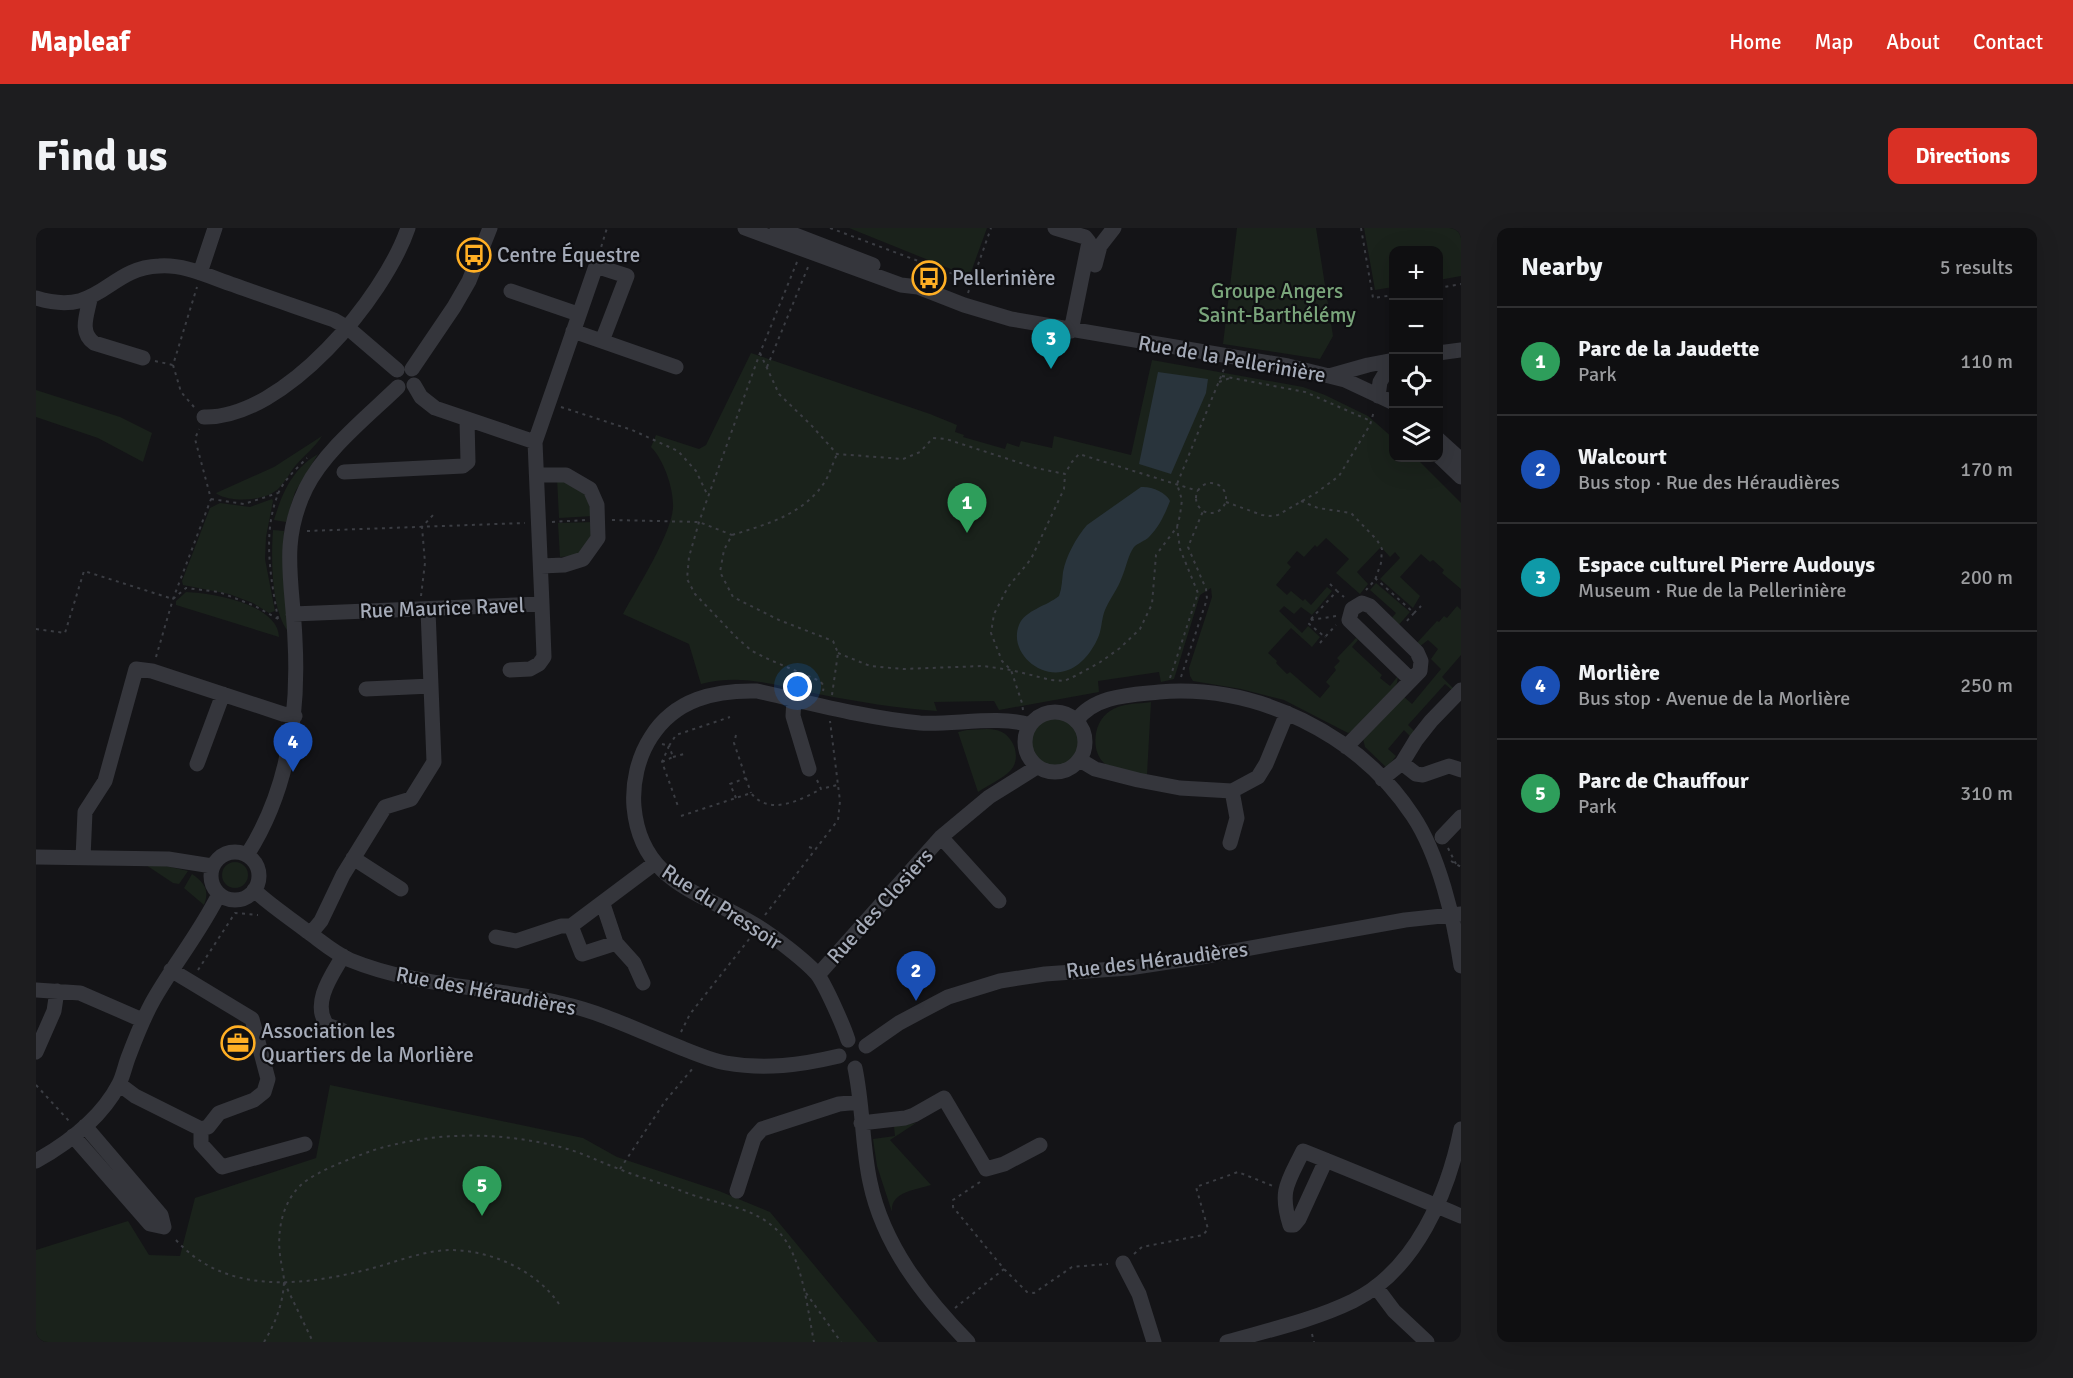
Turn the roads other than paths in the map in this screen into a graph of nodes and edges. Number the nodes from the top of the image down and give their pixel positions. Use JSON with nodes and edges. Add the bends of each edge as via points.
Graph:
{"nodes":[{"id":1,"x":215,"y":228,"type":"edge"},
{"id":2,"x":408,"y":228,"type":"edge"},
{"id":3,"x":490,"y":228,"type":"edge"},
{"id":4,"x":745,"y":228,"type":"edge"},
{"id":5,"x":777,"y":228,"type":"edge"},
{"id":6,"x":1054,"y":228,"type":"edge"},
{"id":7,"x":1114,"y":228,"type":"edge"},
{"id":8,"x":200,"y":273,"type":"junction"},
{"id":9,"x":918,"y":287,"type":"junction"},
{"id":10,"x":511,"y":291,"type":"dead end"},
{"id":11,"x":36,"y":298,"type":"edge"},
{"id":12,"x":90,"y":298,"type":"junction"},
{"id":13,"x":578,"y":314,"type":"junction"},
{"id":14,"x":348,"y":328,"type":"junction"},
{"id":15,"x":573,"y":331,"type":"junction"},
{"id":16,"x":1076,"y":332,"type":"junction"},
{"id":17,"x":602,"y":341,"type":"junction"},
{"id":18,"x":1461,"y":350,"type":"edge"},
{"id":19,"x":1443,"y":353,"type":"edge"},
{"id":20,"x":143,"y":358,"type":"dead end"},
{"id":21,"x":1389,"y":361,"type":"edge"},
{"id":22,"x":676,"y":367,"type":"dead end"},
{"id":23,"x":1389,"y":367,"type":"edge"},
{"id":24,"x":404,"y":369,"type":"junction"},
{"id":25,"x":1329,"y":376,"type":"junction"},
{"id":26,"x":414,"y":384,"type":"junction"},
{"id":27,"x":398,"y":387,"type":"junction"},
{"id":28,"x":1386,"y":395,"type":"edge"},
{"id":29,"x":204,"y":417,"type":"road end"},
{"id":30,"x":467,"y":420,"type":"junction"},
{"id":31,"x":535,"y":442,"type":"junction"},
{"id":32,"x":1443,"y":444,"type":"edge"},
{"id":33,"x":1443,"y":460,"type":"edge"},
{"id":34,"x":1461,"y":460,"type":"edge"},
{"id":35,"x":344,"y":472,"type":"dead end"},
{"id":36,"x":537,"y":475,"type":"junction"},
{"id":37,"x":1461,"y":477,"type":"edge"},
{"id":38,"x":541,"y":566,"type":"junction"},
{"id":39,"x":424,"y":604,"type":"junction"},
{"id":40,"x":542,"y":604,"type":"junction"},
{"id":41,"x":286,"y":617,"type":"junction"},
{"id":42,"x":510,"y":670,"type":"dead end"},
{"id":43,"x":1411,"y":680,"type":"junction"},
{"id":44,"x":431,"y":686,"type":"junction"},
{"id":45,"x":366,"y":689,"type":"dead end"},
{"id":46,"x":1461,"y":690,"type":"edge"},
{"id":47,"x":223,"y":694,"type":"junction"},
{"id":48,"x":794,"y":699,"type":"junction"},
{"id":49,"x":1287,"y":713,"type":"junction"},
{"id":50,"x":295,"y":716,"type":"junction"},
{"id":51,"x":1076,"y":721,"type":"junction"},
{"id":52,"x":1030,"y":725,"type":"junction"},
{"id":53,"x":1346,"y":747,"type":"junction"},
{"id":54,"x":1080,"y":760,"type":"junction"},
{"id":55,"x":1402,"y":763,"type":"junction"},
{"id":56,"x":197,"y":764,"type":"dead end"},
{"id":57,"x":1037,"y":767,"type":"junction"},
{"id":58,"x":809,"y":769,"type":"road end"},
{"id":59,"x":1461,"y":770,"type":"edge"},
{"id":60,"x":1382,"y":779,"type":"junction"},
{"id":61,"x":1232,"y":791,"type":"junction"},
{"id":62,"x":1461,"y":817,"type":"edge"},
{"id":63,"x":941,"y":837,"type":"junction"},
{"id":64,"x":1442,"y":837,"type":"road end"},
{"id":65,"x":1230,"y":843,"type":"dead end"},
{"id":66,"x":247,"y":855,"type":"junction"},
{"id":67,"x":36,"y":857,"type":"edge"},
{"id":68,"x":83,"y":858,"type":"junction"},
{"id":69,"x":353,"y":858,"type":"junction"},
{"id":70,"x":655,"y":863,"type":"junction"},
{"id":71,"x":212,"y":866,"type":"junction"},
{"id":72,"x":401,"y":889,"type":"dead end"},
{"id":73,"x":254,"y":890,"type":"junction"},
{"id":74,"x":219,"y":894,"type":"junction"},
{"id":75,"x":999,"y":901,"type":"dead end"},
{"id":76,"x":603,"y":904,"type":"junction"},
{"id":77,"x":1455,"y":914,"type":"edge"},
{"id":78,"x":571,"y":926,"type":"junction"},
{"id":79,"x":310,"y":933,"type":"junction"},
{"id":80,"x":496,"y":937,"type":"dead end"},
{"id":81,"x":616,"y":943,"type":"junction"},
{"id":82,"x":343,"y":956,"type":"junction"},
{"id":83,"x":1461,"y":966,"type":"edge"},
{"id":84,"x":171,"y":970,"type":"junction"},
{"id":85,"x":818,"y":975,"type":"junction"},
{"id":86,"x":642,"y":984,"type":"dead end"},
{"id":87,"x":36,"y":990,"type":"edge"},
{"id":88,"x":57,"y":991,"type":"junction"},
{"id":89,"x":142,"y":1020,"type":"junction"},
{"id":90,"x":342,"y":1030,"type":"dead end"},
{"id":91,"x":848,"y":1040,"type":"junction"},
{"id":92,"x":866,"y":1046,"type":"junction"},
{"id":93,"x":36,"y":1052,"type":"edge"},
{"id":94,"x":839,"y":1056,"type":"junction"},
{"id":95,"x":855,"y":1068,"type":"junction"},
{"id":96,"x":119,"y":1084,"type":"junction"},
{"id":97,"x":860,"y":1102,"type":"junction"},
{"id":98,"x":861,"y":1123,"type":"junction"},
{"id":99,"x":201,"y":1129,"type":"junction"},
{"id":100,"x":1461,"y":1129,"type":"edge"},
{"id":101,"x":79,"y":1131,"type":"junction"},
{"id":102,"x":305,"y":1144,"type":"dead end"},
{"id":103,"x":1040,"y":1145,"type":"dead end"},
{"id":104,"x":1326,"y":1160,"type":"junction"},
{"id":105,"x":36,"y":1161,"type":"edge"},
{"id":106,"x":737,"y":1191,"type":"dead end"},
{"id":107,"x":1436,"y":1205,"type":"junction"},
{"id":108,"x":1461,"y":1216,"type":"edge"},
{"id":109,"x":1123,"y":1263,"type":"road end"},
{"id":110,"x":1376,"y":1287,"type":"junction"},
{"id":111,"x":1261,"y":1337,"type":"edge"},
{"id":112,"x":968,"y":1342,"type":"edge"},
{"id":113,"x":1154,"y":1342,"type":"edge"},
{"id":114,"x":1227,"y":1342,"type":"edge"},
{"id":115,"x":1427,"y":1342,"type":"edge"}],
"edges":[{"from":1,"to":8,"type":"street"},
{"from":2,"to":14,"type":"street","via":[[392,264]]},
{"from":3,"to":24,"type":"street","via":[[470,280],[454,307]]},
{"from":4,"to":9,"type":"street","name":"Rue de la Pellerinière","via":[[901,285]]},
{"from":5,"to":9,"type":"street","name":"Rue de la Pellerinière","via":[[904,277]]},
{"from":6,"to":16,"type":"street","via":[[1085,237],[1090,246]]},
{"from":7,"to":16,"type":"street","via":[[1100,246]]},
{"from":8,"to":12,"type":"street","via":[[174,266],[149,266],[127,274]]},
{"from":8,"to":14,"type":"street"},
{"from":9,"to":16,"type":"street","name":"Rue de la Pellerinière","via":[[1011,319]]},
{"from":10,"to":13,"type":"street"},
{"from":11,"to":12,"type":"street","via":[[68,303]]},
{"from":12,"to":20,"type":"street","via":[[84,326],[88,338],[94,344]]},
{"from":13,"to":15,"type":"street"},
{"from":13,"to":17,"type":"street","via":[[596,266],[627,276]]},
{"from":14,"to":24,"type":"street"},
{"from":14,"to":29,"type":"street","via":[[302,371],[264,399],[234,414]]},
{"from":15,"to":17,"type":"street"},
{"from":15,"to":31,"type":"street"},
{"from":16,"to":25,"type":"street","name":"Rue de la Pellerinière"},
{"from":17,"to":22,"type":"street"},
{"from":18,"to":19,"type":"street"},
{"from":21,"to":25,"type":"street"},
{"from":23,"to":28,"type":"street","via":[[1380,382]]},
{"from":24,"to":26,"type":"street","via":[[417,376]]},
{"from":24,"to":27,"type":"street","via":[[393,378]]},
{"from":25,"to":28,"type":"street","name":"Rue de la Pellerinière"},
{"from":26,"to":27,"type":"street","via":[[406,389]]},
{"from":26,"to":30,"type":"street","via":[[429,405]]},
{"from":27,"to":41,"type":"street","via":[[333,450],[306,487],[289,547]]},
{"from":30,"to":31,"type":"street"},
{"from":30,"to":35,"type":"street","via":[[468,462],[463,466]]},
{"from":31,"to":36,"type":"street","name":"Rue Maurice Ravel"},
{"from":32,"to":34,"type":"street"},
{"from":33,"to":37,"type":"street"},
{"from":36,"to":38,"type":"street","name":"Rue Maurice Ravel"},
{"from":36,"to":38,"type":"street","via":[[566,475],[590,489],[597,505],[598,538],[583,559]]},
{"from":38,"to":40,"type":"street","name":"Rue Maurice Ravel"},
{"from":39,"to":40,"type":"street","name":"Rue Maurice Ravel"},
{"from":39,"to":41,"type":"street","name":"Rue Maurice Ravel"},
{"from":39,"to":44,"type":"street"},
{"from":40,"to":42,"type":"street","via":[[544,657],[530,669]]},
{"from":41,"to":50,"type":"street","via":[[297,680]]},
{"from":43,"to":43,"type":"street","via":[[1420,672],[1417,652],[1370,606],[1352,609],[1349,620]]},
{"from":43,"to":53,"type":"street"},
{"from":44,"to":45,"type":"street"},
{"from":44,"to":69,"type":"street","via":[[434,762],[411,799],[385,807]]},
{"from":46,"to":55,"type":"street","via":[[1431,721]]},
{"from":47,"to":50,"type":"street"},
{"from":47,"to":56,"type":"street"},
{"from":47,"to":68,"type":"street","via":[[136,669],[105,782],[85,812]]},
{"from":48,"to":52,"type":"street","name":"Rue du Pressoir","via":[[921,723],[1011,721]]},
{"from":48,"to":58,"type":"street","via":[[792,716]]},
{"from":48,"to":70,"type":"street","name":"Rue du Pressoir","via":[[757,691],[717,692],[683,706],[660,725],[644,749],[636,773],[634,799],[638,829]]},
{"from":49,"to":51,"type":"street","via":[[1239,698],[1177,691],[1110,699],[1087,709]]},
{"from":49,"to":53,"type":"street"},
{"from":49,"to":61,"type":"street","via":[[1258,777]]},
{"from":50,"to":66,"type":"street","via":[[281,777],[263,826]]},
{"from":51,"to":52,"type":"street","via":[[1055,712]]},
{"from":51,"to":54,"type":"street","via":[[1086,742]]},
{"from":52,"to":57,"type":"street","via":[[1025,747]]},
{"from":53,"to":60,"type":"street"},
{"from":54,"to":57,"type":"street","via":[[1060,772]]},
{"from":54,"to":61,"type":"street","via":[[1095,769],[1138,780],[1180,788]]},
{"from":55,"to":59,"type":"street","via":[[1423,775],[1449,766]]},
{"from":55,"to":60,"type":"street"},
{"from":57,"to":63,"type":"street","name":"Rue des Closiers","via":[[989,797]]},
{"from":60,"to":77,"type":"street","via":[[1413,816]]},
{"from":61,"to":65,"type":"street","via":[[1237,818]]},
{"from":62,"to":64,"type":"street"},
{"from":63,"to":75,"type":"street","name":"Rue des Closiers"},
{"from":63,"to":85,"type":"street","name":"Rue des Closiers"},
{"from":66,"to":71,"type":"street","via":[[227,853]]},
{"from":66,"to":73,"type":"street","via":[[258,870],[259,881]]},
{"from":67,"to":68,"type":"street"},
{"from":68,"to":71,"type":"street","via":[[168,860]]},
{"from":69,"to":72,"type":"street"},
{"from":69,"to":79,"type":"street","via":[[321,921]]},
{"from":70,"to":76,"type":"street","name":"Rue du Pressoir"},
{"from":70,"to":85,"type":"street","name":"Rue du Pressoir","via":[[685,889],[758,926]]},
{"from":71,"to":74,"type":"street","via":[[211,881]]},
{"from":73,"to":74,"type":"street","via":[[238,900]]},
{"from":73,"to":79,"type":"street","name":"Rue des Héraudières"},
{"from":74,"to":84,"type":"street"},
{"from":76,"to":78,"type":"street","name":"Rue du Pressoir"},
{"from":76,"to":81,"type":"street"},
{"from":77,"to":83,"type":"street"},
{"from":77,"to":92,"type":"street","name":"Rue des Héraudières","via":[[1149,965],[1000,981],[948,997]]},
{"from":78,"to":80,"type":"street","name":"Rue du Pressoir","via":[[516,941]]},
{"from":78,"to":81,"type":"street","via":[[582,954]]},
{"from":79,"to":82,"type":"street","name":"Rue des Héraudières"},
{"from":81,"to":86,"type":"street","via":[[634,963]]},
{"from":82,"to":90,"type":"street","via":[[325,987],[322,1013],[327,1025]]},
{"from":82,"to":94,"type":"street","name":"Rue des Héraudières","via":[[408,977],[511,993],[594,1012],[725,1063],[770,1067],[802,1065]]},
{"from":84,"to":89,"type":"street"},
{"from":84,"to":99,"type":"street","via":[[252,1019],[268,1079],[264,1092],[254,1100],[219,1113],[208,1127]]},
{"from":85,"to":91,"type":"street","name":"Rue du Pressoir"},
{"from":87,"to":88,"type":"street"},
{"from":88,"to":89,"type":"street","via":[[80,993]]},
{"from":88,"to":93,"type":"street","via":[[52,1019]]},
{"from":89,"to":96,"type":"street"},
{"from":91,"to":92,"type":"street","via":[[858,1040]]},
{"from":91,"to":94,"type":"street","via":[[840,1048]]},
{"from":92,"to":95,"type":"street","via":[[866,1061]]},
{"from":94,"to":95,"type":"street","via":[[845,1065]]},
{"from":95,"to":97,"type":"street"},
{"from":96,"to":99,"type":"street"},
{"from":96,"to":101,"type":"street"},
{"from":97,"to":98,"type":"street"},
{"from":97,"to":106,"type":"street","via":[[839,1104],[762,1129],[754,1138]]},
{"from":98,"to":103,"type":"street","via":[[905,1118],[944,1098],[986,1170]]},
{"from":98,"to":112,"type":"street","via":[[870,1185],[883,1221],[912,1278]]},
{"from":99,"to":102,"type":"street","via":[[201,1144],[222,1167]]},
{"from":100,"to":107,"type":"street"},
{"from":101,"to":101,"type":"street","via":[[150,1224],[164,1227],[161,1215]]},
{"from":101,"to":105,"type":"street"},
{"from":104,"to":104,"type":"street","via":[[1303,1151],[1284,1190],[1290,1225],[1299,1219]]},
{"from":104,"to":107,"type":"street"},
{"from":107,"to":108,"type":"street"},
{"from":107,"to":110,"type":"street","via":[[1419,1240]]},
{"from":109,"to":113,"type":"street","via":[[1139,1294]]},
{"from":110,"to":111,"type":"street","via":[[1336,1309]]},
{"from":110,"to":115,"type":"street","via":[[1394,1311]]},
{"from":111,"to":114,"type":"street"}]}
